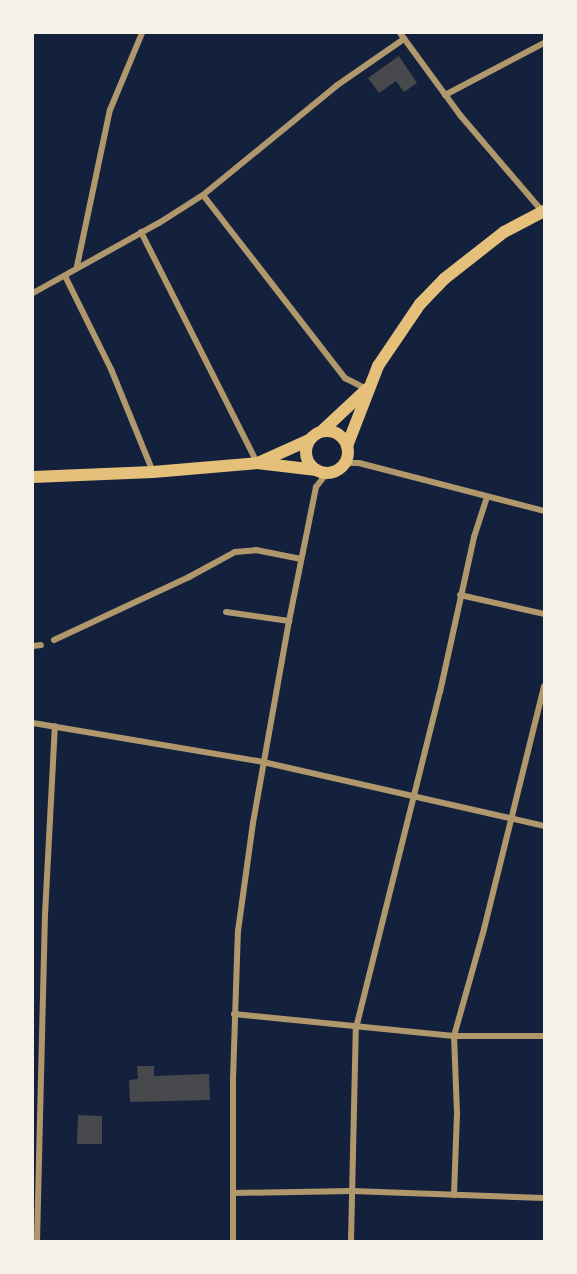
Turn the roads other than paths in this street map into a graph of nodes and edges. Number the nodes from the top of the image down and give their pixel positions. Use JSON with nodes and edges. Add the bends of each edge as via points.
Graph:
{"nodes":[{"id":1,"x":142,"y":33,"type":"edge"},
{"id":2,"x":402,"y":36,"type":"edge"},
{"id":3,"x":544,"y":43,"type":"edge"},
{"id":4,"x":445,"y":95,"type":"junction"},
{"id":5,"x":203,"y":195,"type":"junction"},
{"id":6,"x":543,"y":211,"type":"edge"},
{"id":7,"x":141,"y":232,"type":"junction"},
{"id":8,"x":77,"y":266,"type":"junction"},
{"id":9,"x":65,"y":276,"type":"junction"},
{"id":10,"x":33,"y":292,"type":"edge"},
{"id":11,"x":367,"y":389,"type":"junction"},
{"id":12,"x":322,"y":431,"type":"junction"},
{"id":13,"x":309,"y":440,"type":"junction"},
{"id":14,"x":347,"y":446,"type":"junction"},
{"id":15,"x":257,"y":463,"type":"junction"},
{"id":16,"x":344,"y":463,"type":"junction"},
{"id":17,"x":322,"y":471,"type":"junction"},
{"id":18,"x":153,"y":472,"type":"junction"},
{"id":19,"x":33,"y":477,"type":"edge"},
{"id":20,"x":487,"y":497,"type":"junction"},
{"id":21,"x":544,"y":511,"type":"edge"},
{"id":22,"x":301,"y":559,"type":"junction"},
{"id":23,"x":460,"y":595,"type":"junction"},
{"id":24,"x":226,"y":612,"type":"dead end"},
{"id":25,"x":544,"y":614,"type":"edge"},
{"id":26,"x":289,"y":621,"type":"junction"},
{"id":27,"x":54,"y":640,"type":"dead end"},
{"id":28,"x":41,"y":645,"type":"dead end"},
{"id":29,"x":33,"y":646,"type":"edge"},
{"id":30,"x":544,"y":686,"type":"edge"},
{"id":31,"x":33,"y":723,"type":"edge"},
{"id":32,"x":55,"y":726,"type":"junction"},
{"id":33,"x":263,"y":762,"type":"junction"},
{"id":34,"x":413,"y":795,"type":"junction"},
{"id":35,"x":509,"y":818,"type":"junction"},
{"id":36,"x":544,"y":826,"type":"edge"},
{"id":37,"x":234,"y":1014,"type":"junction"},
{"id":38,"x":356,"y":1028,"type":"junction"},
{"id":39,"x":454,"y":1036,"type":"junction"},
{"id":40,"x":544,"y":1036,"type":"edge"},
{"id":41,"x":352,"y":1191,"type":"junction"},
{"id":42,"x":233,"y":1193,"type":"junction"},
{"id":43,"x":453,"y":1195,"type":"junction"},
{"id":44,"x":544,"y":1198,"type":"edge"},
{"id":45,"x":37,"y":1241,"type":"edge"},
{"id":46,"x":233,"y":1241,"type":"edge"},
{"id":47,"x":351,"y":1241,"type":"edge"}],
"edges":[{"from":1,"to":8,"type":"street","via":[[110,110]]},
{"from":2,"to":4,"type":"street"},
{"from":2,"to":5,"type":"street"},
{"from":3,"to":4,"type":"street"},
{"from":4,"to":6,"type":"street"},
{"from":5,"to":7,"type":"street"},
{"from":5,"to":11,"type":"street","via":[[345,378]]},
{"from":6,"to":11,"type":"main road","via":[[504,232],[444,279],[400,332]]},
{"from":7,"to":8,"type":"street"},
{"from":7,"to":15,"type":"street"},
{"from":8,"to":9,"type":"street"},
{"from":9,"to":10,"type":"street"},
{"from":9,"to":18,"type":"street","via":[[111,369]]},
{"from":11,"to":12,"type":"main road"},
{"from":11,"to":14,"type":"main road"},
{"from":12,"to":13,"type":"main road"},
{"from":12,"to":14,"type":"main road","via":[[333,431]]},
{"from":13,"to":15,"type":"main road"},
{"from":13,"to":17,"type":"main road","via":[[309,462]]},
{"from":14,"to":16,"type":"main road"},
{"from":15,"to":17,"type":"main road"},
{"from":15,"to":18,"type":"main road"},
{"from":16,"to":17,"type":"main road","via":[[333,471]]},
{"from":16,"to":20,"type":"street","via":[[359,463]]},
{"from":17,"to":22,"type":"street"},
{"from":18,"to":19,"type":"main road"},
{"from":20,"to":21,"type":"street"},
{"from":20,"to":23,"type":"street"},
{"from":22,"to":26,"type":"street"},
{"from":22,"to":27,"type":"street","via":[[256,550],[235,552]]},
{"from":23,"to":25,"type":"street"},
{"from":23,"to":34,"type":"street","via":[[441,692]]},
{"from":24,"to":26,"type":"street"},
{"from":26,"to":33,"type":"street"},
{"from":28,"to":29,"type":"street"},
{"from":30,"to":35,"type":"street"},
{"from":31,"to":32,"type":"street"},
{"from":32,"to":33,"type":"street"},
{"from":32,"to":45,"type":"street","via":[[45,915]]},
{"from":33,"to":34,"type":"street"},
{"from":33,"to":37,"type":"street","via":[[238,931]]},
{"from":34,"to":35,"type":"street"},
{"from":34,"to":38,"type":"street"},
{"from":35,"to":36,"type":"street"},
{"from":35,"to":39,"type":"street"},
{"from":37,"to":38,"type":"street"},
{"from":37,"to":42,"type":"street"},
{"from":38,"to":39,"type":"street"},
{"from":38,"to":41,"type":"street"},
{"from":39,"to":40,"type":"street"},
{"from":39,"to":43,"type":"street","via":[[457,1113]]},
{"from":41,"to":42,"type":"street"},
{"from":41,"to":43,"type":"street"},
{"from":41,"to":47,"type":"street"},
{"from":42,"to":46,"type":"street"},
{"from":43,"to":44,"type":"street"}]}
